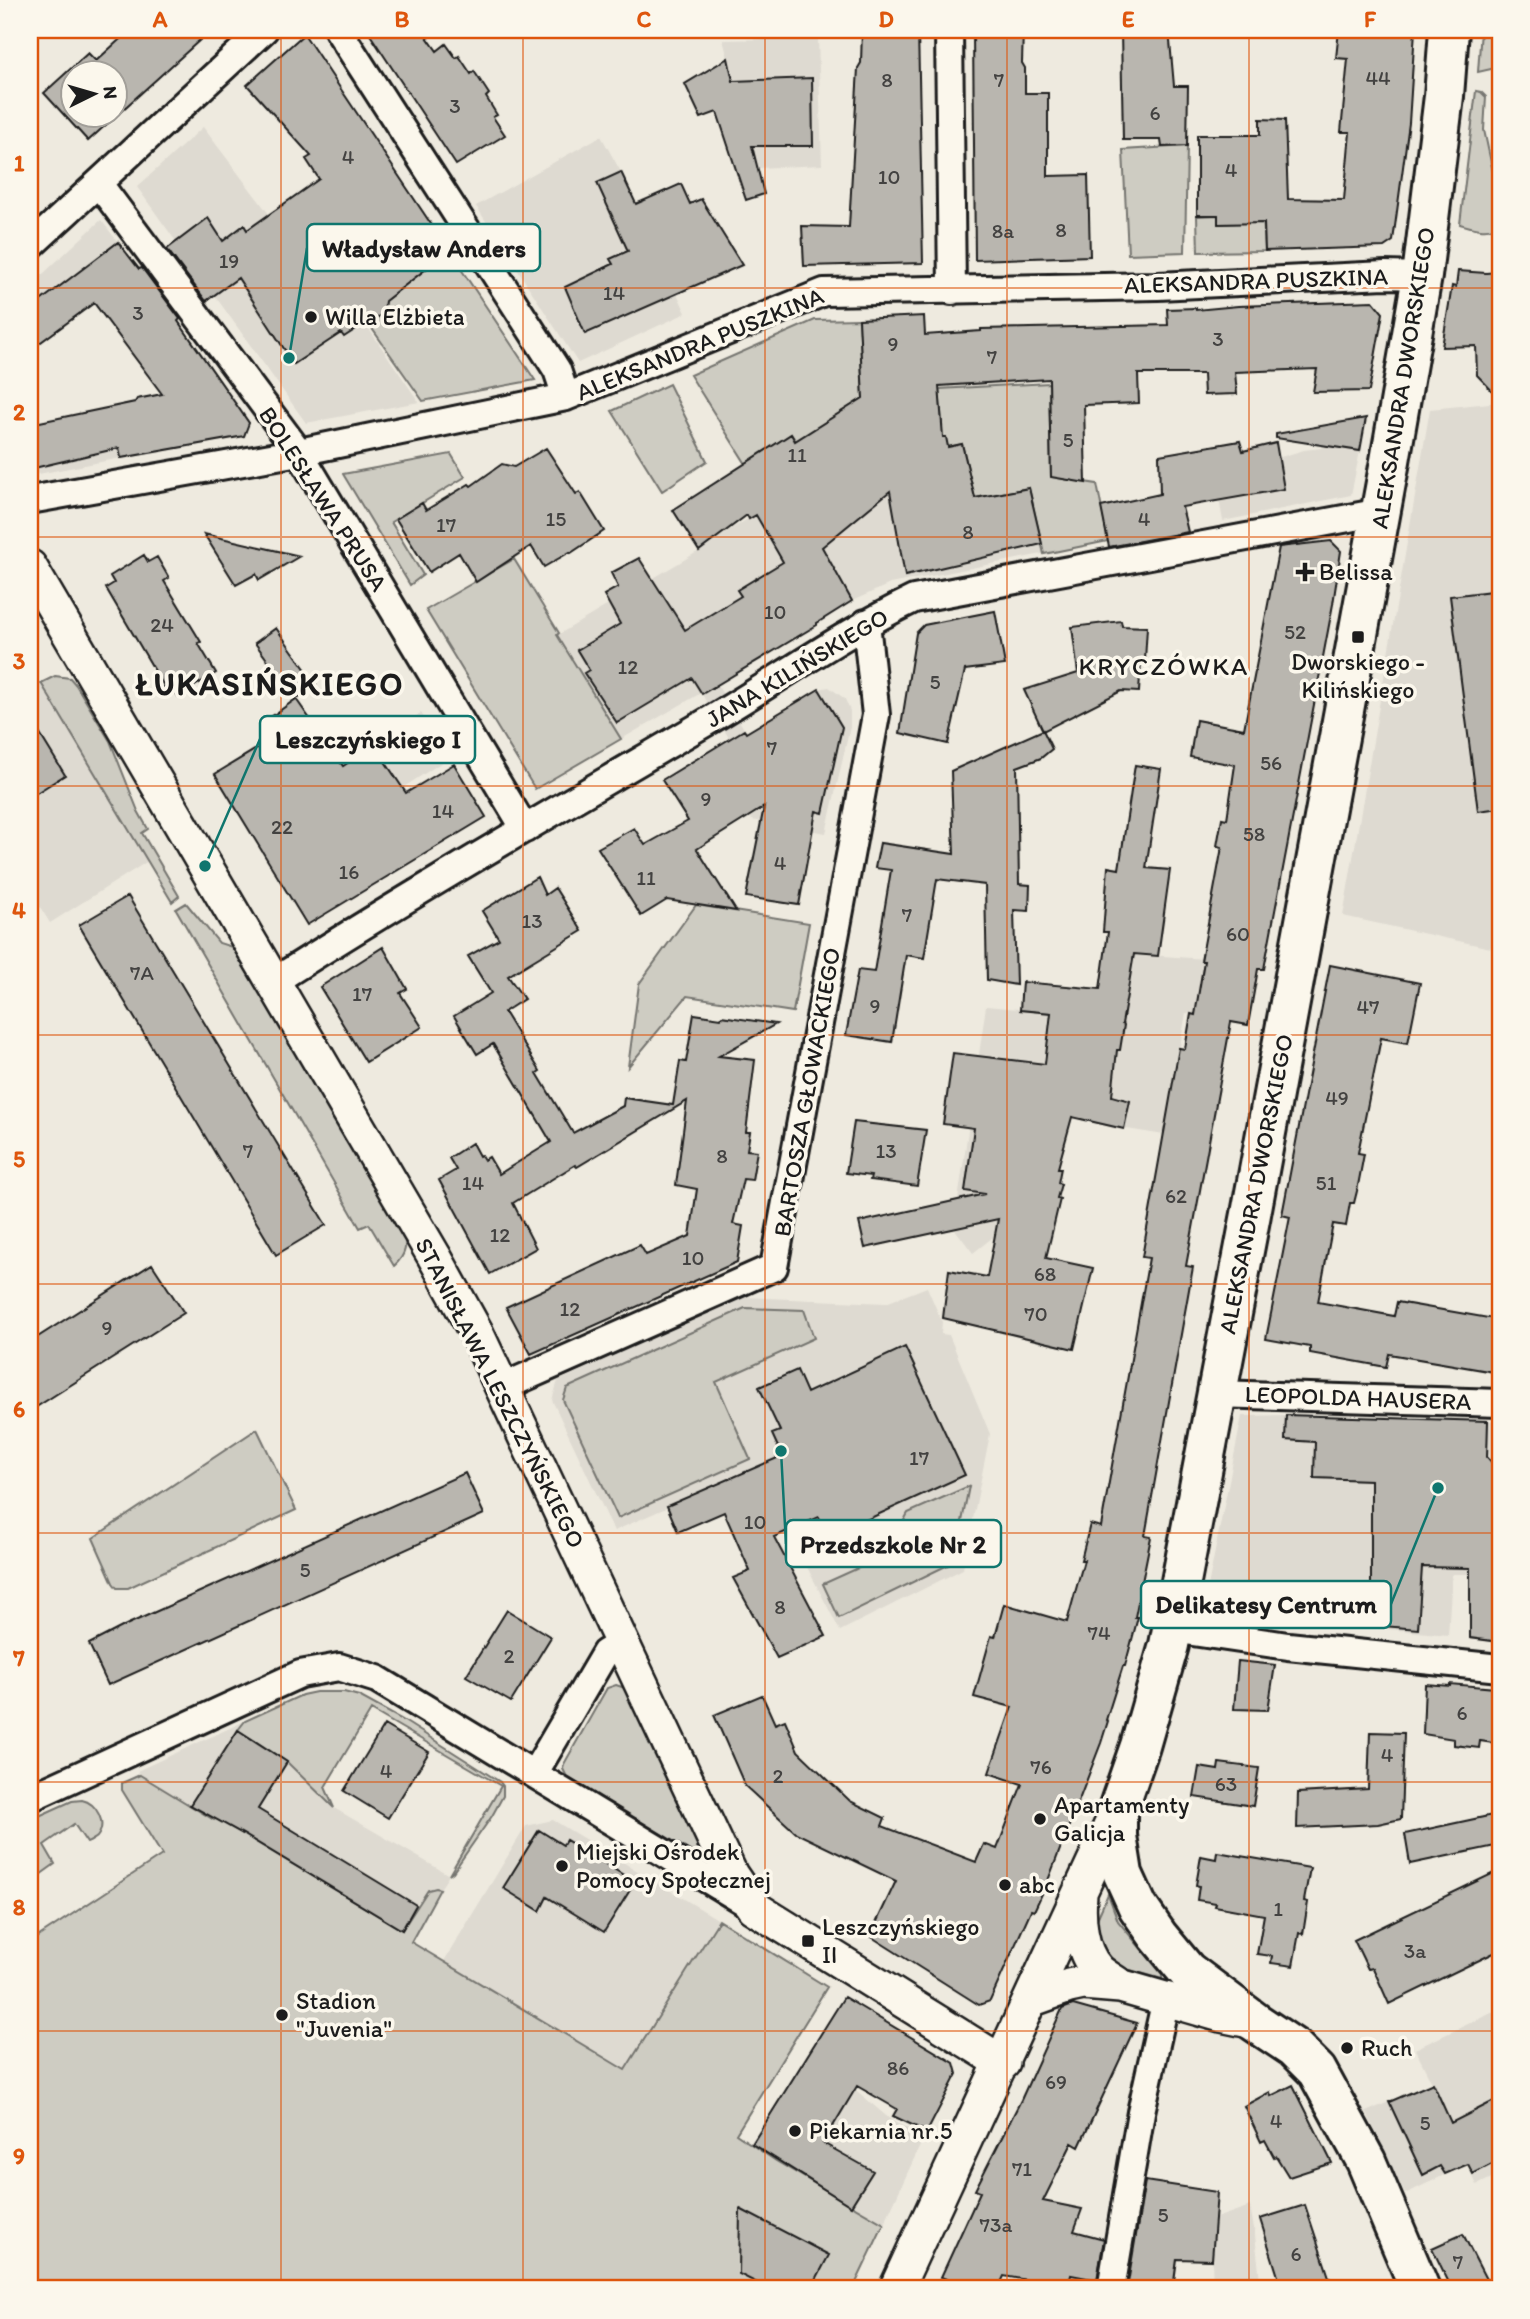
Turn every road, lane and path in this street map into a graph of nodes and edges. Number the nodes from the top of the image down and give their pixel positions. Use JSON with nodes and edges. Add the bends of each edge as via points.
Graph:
{"nodes":[{"id":1,"x":264,"y":30,"type":"edge"},
{"id":2,"x":338,"y":30,"type":"edge"},
{"id":3,"x":949,"y":30,"type":"edge"},
{"id":4,"x":1449,"y":30,"type":"edge"},
{"id":5,"x":99,"y":184,"type":"junction"},
{"id":6,"x":30,"y":246,"type":"edge"},
{"id":7,"x":1422,"y":276,"type":"junction"},
{"id":8,"x":952,"y":290,"type":"junction"},
{"id":9,"x":566,"y":397,"type":"junction"},
{"id":10,"x":299,"y":452,"type":"junction"},
{"id":11,"x":30,"y":500,"type":"edge"},
{"id":12,"x":1381,"y":512,"type":"junction"},
{"id":13,"x":30,"y":567,"type":"edge"},
{"id":14,"x":866,"y":623,"type":"junction"},
{"id":15,"x":525,"y":829,"type":"junction"},
{"id":16,"x":273,"y":982,"type":"junction"},
{"id":17,"x":503,"y":1387,"type":"junction"},
{"id":18,"x":1216,"y":1394,"type":"junction"},
{"id":19,"x":1500,"y":1403,"type":"edge"},
{"id":20,"x":1172,"y":1629,"type":"junction"},
{"id":21,"x":622,"y":1643,"type":"junction"},
{"id":22,"x":1500,"y":1668,"type":"edge"},
{"id":23,"x":534,"y":1774,"type":"junction"},
{"id":24,"x":30,"y":1798,"type":"edge"},
{"id":25,"x":1117,"y":1812,"type":"junction"},
{"id":26,"x":1081,"y":1888,"type":"junction"},
{"id":27,"x":753,"y":1907,"type":"junction"},
{"id":28,"x":1120,"y":1986,"type":"junction"},
{"id":29,"x":1166,"y":1999,"type":"junction"},
{"id":30,"x":1030,"y":2000,"type":"junction"},
{"id":31,"x":1255,"y":2022,"type":"junction"},
{"id":32,"x":1003,"y":2063,"type":"junction"},
{"id":33,"x":896,"y":2289,"type":"edge"},
{"id":34,"x":1111,"y":2289,"type":"edge"},
{"id":35,"x":1420,"y":2289,"type":"edge"}],
"edges":[{"from":1,"to":5,"type":"street"},
{"from":2,"to":9,"type":"street","via":[[557,370]]},
{"from":3,"to":8,"type":"street"},
{"from":4,"to":7,"type":"main road","name":"ALEKSANDRA DWORSKIEGO"},
{"from":5,"to":6,"type":"street"},
{"from":5,"to":10,"type":"street","name":"BOLESŁAWA PRUSA"},
{"from":7,"to":8,"type":"street","name":"ALEKSANDRA PUSZKINA"},
{"from":7,"to":12,"type":"main road","name":"ALEKSANDRA DWORSKIEGO"},
{"from":8,"to":9,"type":"street","name":"ALEKSANDRA PUSZKINA","via":[[824,292]]},
{"from":9,"to":10,"type":"street","name":"ALEKSANDRA PUSZKINA"},
{"from":10,"to":11,"type":"street","name":"ALEKSANDRA PUSZKINA"},
{"from":10,"to":15,"type":"street","name":"BOLESŁAWA PRUSA"},
{"from":12,"to":14,"type":"street","name":"JANA KILIŃSKIEGO","via":[[914,600]]},
{"from":12,"to":18,"type":"main road","name":"ALEKSANDRA DWORSKIEGO"},
{"from":13,"to":16,"type":"street","name":"STANISŁAWA LESZCZYŃSKIEGO"},
{"from":14,"to":15,"type":"street","name":"JANA KILIŃSKIEGO"},
{"from":14,"to":17,"type":"street","name":"BARTOSZA GŁOWACKIEGO","via":[[876,715],[774,1267]]},
{"from":15,"to":16,"type":"street","name":"JANA KILIŃSKIEGO"},
{"from":16,"to":17,"type":"street","name":"STANISŁAWA LESZCZYŃSKIEGO","via":[[434,1256]]},
{"from":17,"to":21,"type":"street","name":"STANISŁAWA LESZCZYŃSKIEGO"},
{"from":18,"to":19,"type":"street","name":"LEOPOLDA HAUSERA"},
{"from":18,"to":20,"type":"main road","name":"ALEKSANDRA DWORSKIEGO"},
{"from":20,"to":22,"type":"street"},
{"from":20,"to":25,"type":"main road","name":"ALEKSANDRA DWORSKIEGO"},
{"from":21,"to":23,"type":"street","via":[[605,1653]]},
{"from":21,"to":27,"type":"street","name":"STANISŁAWA LESZCZYŃSKIEGO","via":[[731,1875]]},
{"from":23,"to":24,"type":"street","via":[[377,1679],[340,1667],[300,1674]]},
{"from":23,"to":27,"type":"street"},
{"from":25,"to":26,"type":"street","name":"ALEKSANDRA DWORSKIEGO"},
{"from":25,"to":31,"type":"main road","via":[[1123,1874],[1138,1907],[1187,1971]]},
{"from":26,"to":28,"type":"street","via":[[1081,1932],[1088,1954],[1097,1969]]},
{"from":26,"to":30,"type":"street","name":"ALEKSANDRA DWORSKIEGO"},
{"from":27,"to":32,"type":"street","name":"STANISŁAWA LESZCZYŃSKIEGO"},
{"from":28,"to":29,"type":"street"},
{"from":28,"to":30,"type":"street","via":[[1083,1983]]},
{"from":29,"to":31,"type":"street"},
{"from":29,"to":34,"type":"street","via":[[1141,2112]]},
{"from":30,"to":32,"type":"street","name":"ALEKSANDRA DWORSKIEGO"},
{"from":31,"to":35,"type":"main road","via":[[1294,2048],[1317,2071],[1366,2161]]},
{"from":32,"to":33,"type":"street","name":"ALEKSANDRA DWORSKIEGO"}]}
